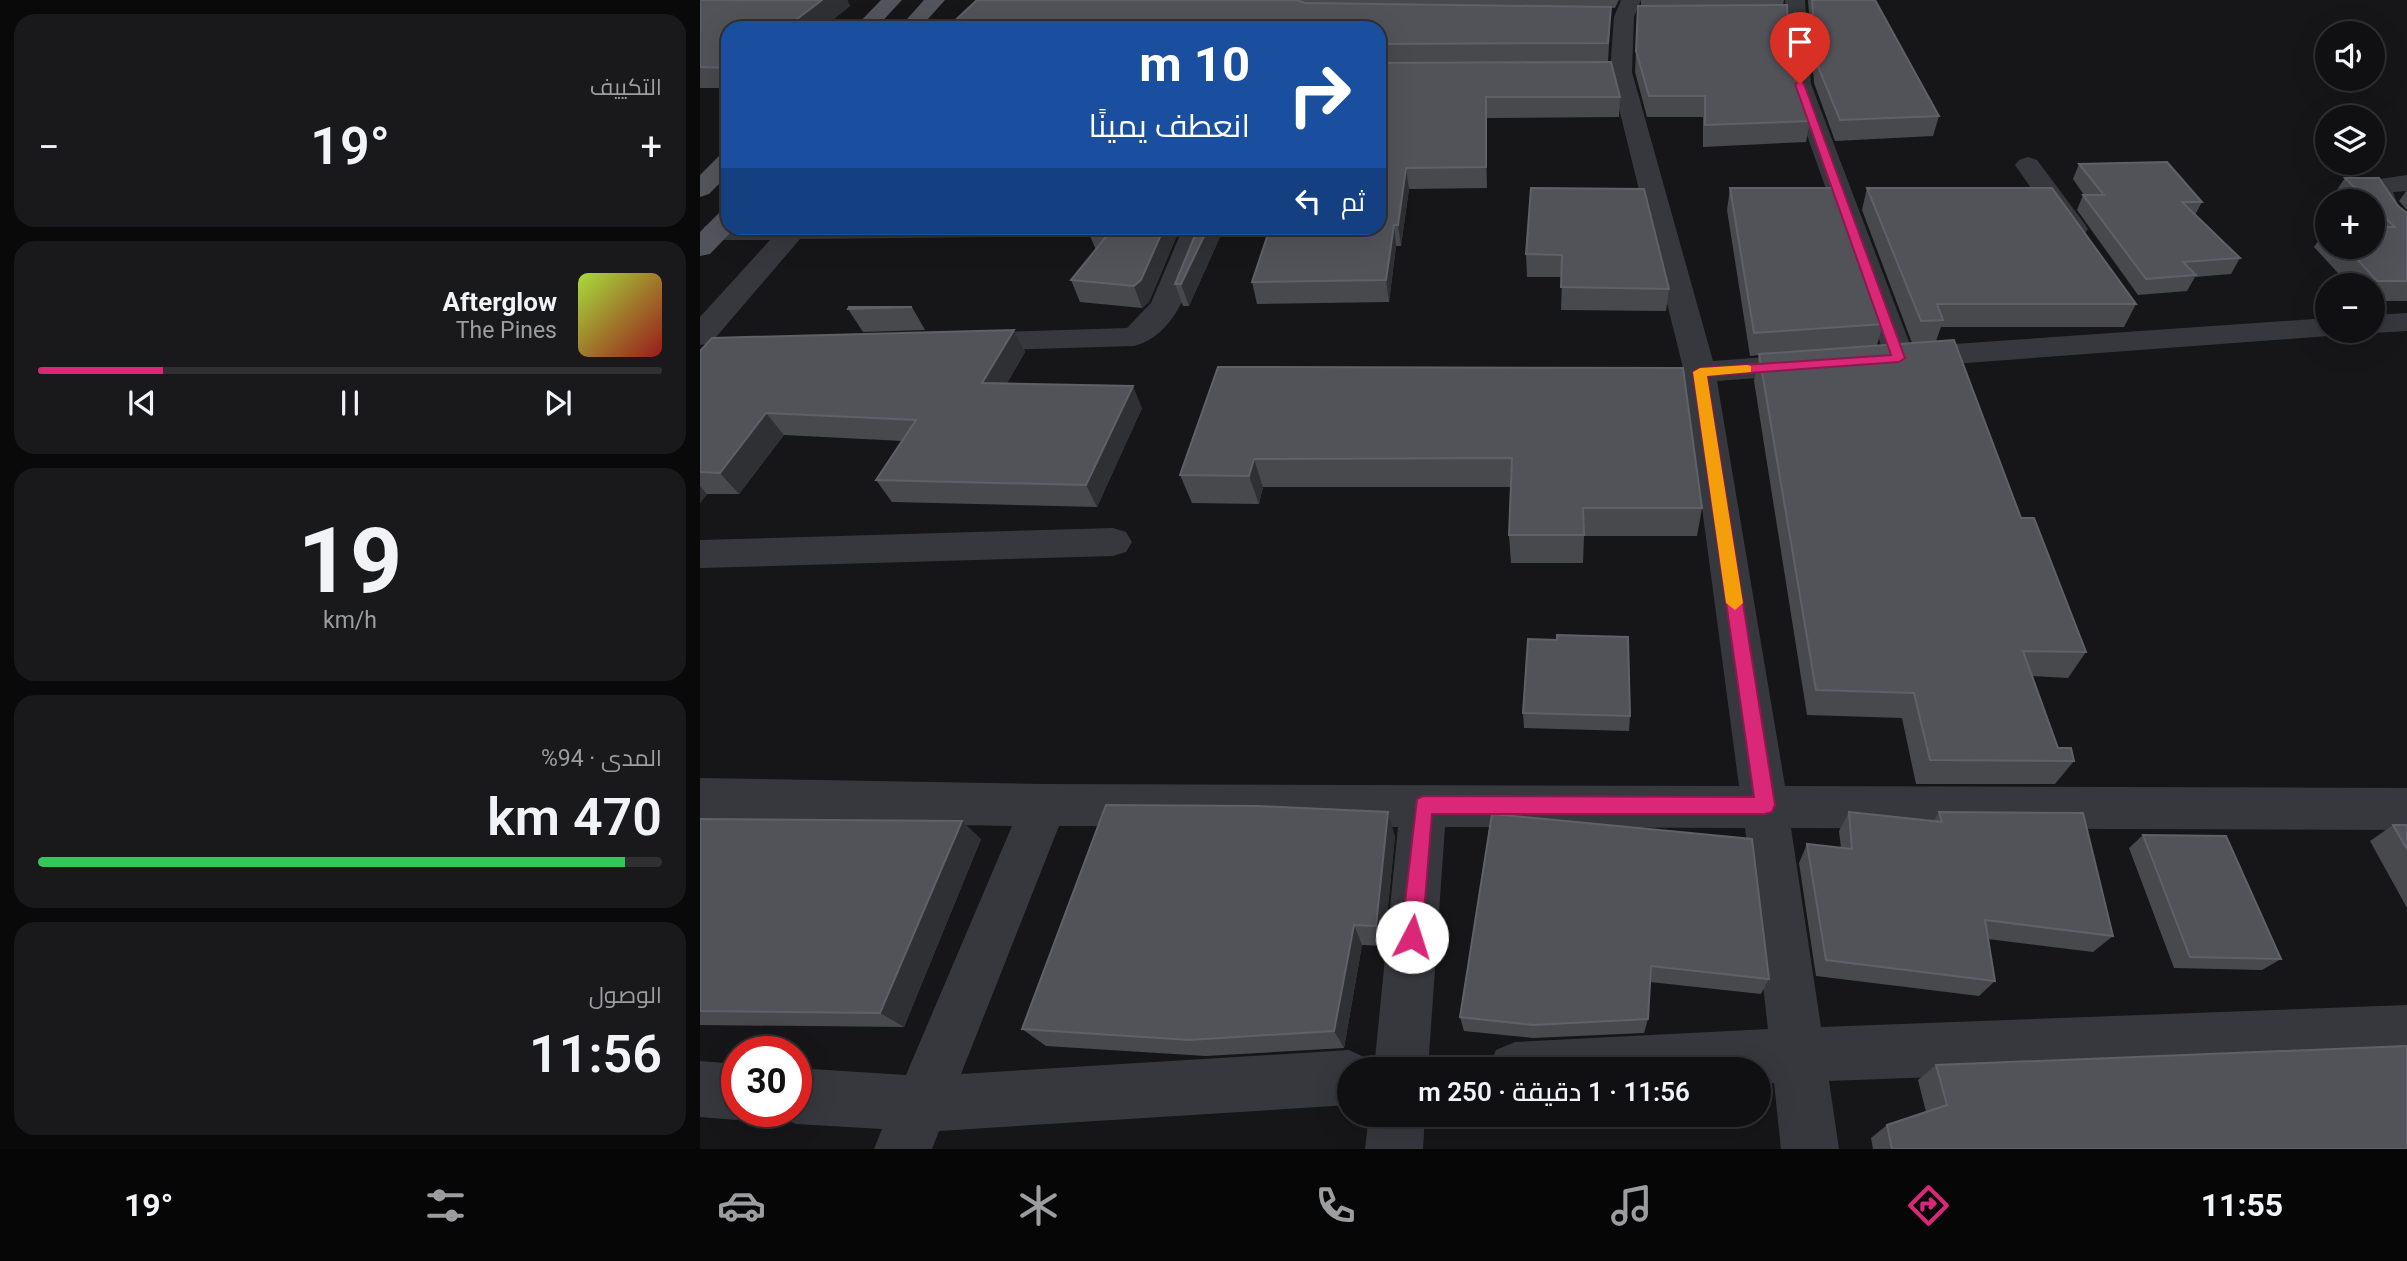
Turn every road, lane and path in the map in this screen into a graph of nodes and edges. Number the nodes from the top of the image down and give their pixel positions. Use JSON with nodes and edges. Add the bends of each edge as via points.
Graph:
{"nodes":[{"id":1,"x":892,"y":0,"type":"edge"},
{"id":2,"x":935,"y":0,"type":"edge"},
{"id":3,"x":1795,"y":8,"type":"edge"},
{"id":4,"x":1626,"y":12,"type":"edge"},
{"id":5,"x":1716,"y":16,"type":"edge"},
{"id":6,"x":871,"y":21,"type":"edge"},
{"id":7,"x":916,"y":21,"type":"edge"},
{"id":8,"x":2028,"y":165,"type":"dead end"},
{"id":9,"x":721,"y":169,"type":"edge"},
{"id":10,"x":2407,"y":183,"type":"edge"},
{"id":11,"x":700,"y":189,"type":"edge"},
{"id":12,"x":2407,"y":229,"type":"edge"},
{"id":13,"x":789,"y":235,"type":"edge"},
{"id":14,"x":1193,"y":235,"type":"edge"},
{"id":15,"x":2090,"y":253,"type":"edge"},
{"id":16,"x":2407,"y":321,"type":"edge"},
{"id":17,"x":2385,"y":323,"type":"edge"},
{"id":18,"x":2315,"y":327,"type":"edge"},
{"id":19,"x":945,"y":343,"type":"edge"},
{"id":20,"x":709,"y":344,"type":"edge"},
{"id":21,"x":1833,"y":363,"type":"edge"},
{"id":22,"x":1700,"y":372,"type":"junction"},
{"id":23,"x":1113,"y":541,"type":"dead end"},
{"id":24,"x":700,"y":554,"type":"edge"},
{"id":25,"x":700,"y":799,"type":"edge"},
{"id":26,"x":1044,"y":805,"type":"junction"},
{"id":27,"x":1423,"y":805,"type":"junction"},
{"id":28,"x":1765,"y":805,"type":"junction"},
{"id":29,"x":2407,"y":809,"type":"edge"},
{"id":30,"x":2407,"y":1032,"type":"edge"},
{"id":31,"x":1796,"y":1055,"type":"junction"},
{"id":32,"x":1402,"y":1057,"type":"edge"},
{"id":33,"x":1756,"y":1057,"type":"edge"},
{"id":34,"x":1337,"y":1079,"type":"edge"},
{"id":35,"x":700,"y":1089,"type":"edge"},
{"id":36,"x":721,"y":1090,"type":"edge"},
{"id":37,"x":812,"y":1100,"type":"edge"},
{"id":38,"x":912,"y":1126,"type":"edge"},
{"id":39,"x":1395,"y":1127,"type":"edge"},
{"id":40,"x":1394,"y":1149,"type":"edge"},
{"id":41,"x":1810,"y":1149,"type":"edge"}],
"edges":[{"from":1,"to":6,"type":"main road"},
{"from":2,"to":7,"type":"main road"},
{"from":3,"to":5,"type":"street"},
{"from":3,"to":18,"type":"street","via":[[1800,84],[1886,359],[2144,329]]},
{"from":4,"to":22,"type":"street","via":[[1607,72]]},
{"from":8,"to":15,"type":"street"},
{"from":9,"to":11,"type":"main road"},
{"from":10,"to":12,"type":"street","via":[[2379,189],[2385,206]]},
{"from":13,"to":20,"type":"street"},
{"from":14,"to":19,"type":"street","via":[[1165,306],[1133,337]]},
{"from":16,"to":17,"type":"street"},
{"from":21,"to":22,"type":"street"},
{"from":22,"to":28,"type":"street"},
{"from":23,"to":24,"type":"street"},
{"from":25,"to":26,"type":"street"},
{"from":26,"to":27,"type":"street"},
{"from":26,"to":38,"type":"street"},
{"from":27,"to":28,"type":"street"},
{"from":27,"to":32,"type":"street"},
{"from":28,"to":29,"type":"street"},
{"from":28,"to":31,"type":"street"},
{"from":30,"to":31,"type":"street"},
{"from":31,"to":33,"type":"street"},
{"from":31,"to":41,"type":"street"},
{"from":34,"to":38,"type":"street"},
{"from":35,"to":36,"type":"street"},
{"from":37,"to":38,"type":"street"},
{"from":39,"to":40,"type":"street"}]}
